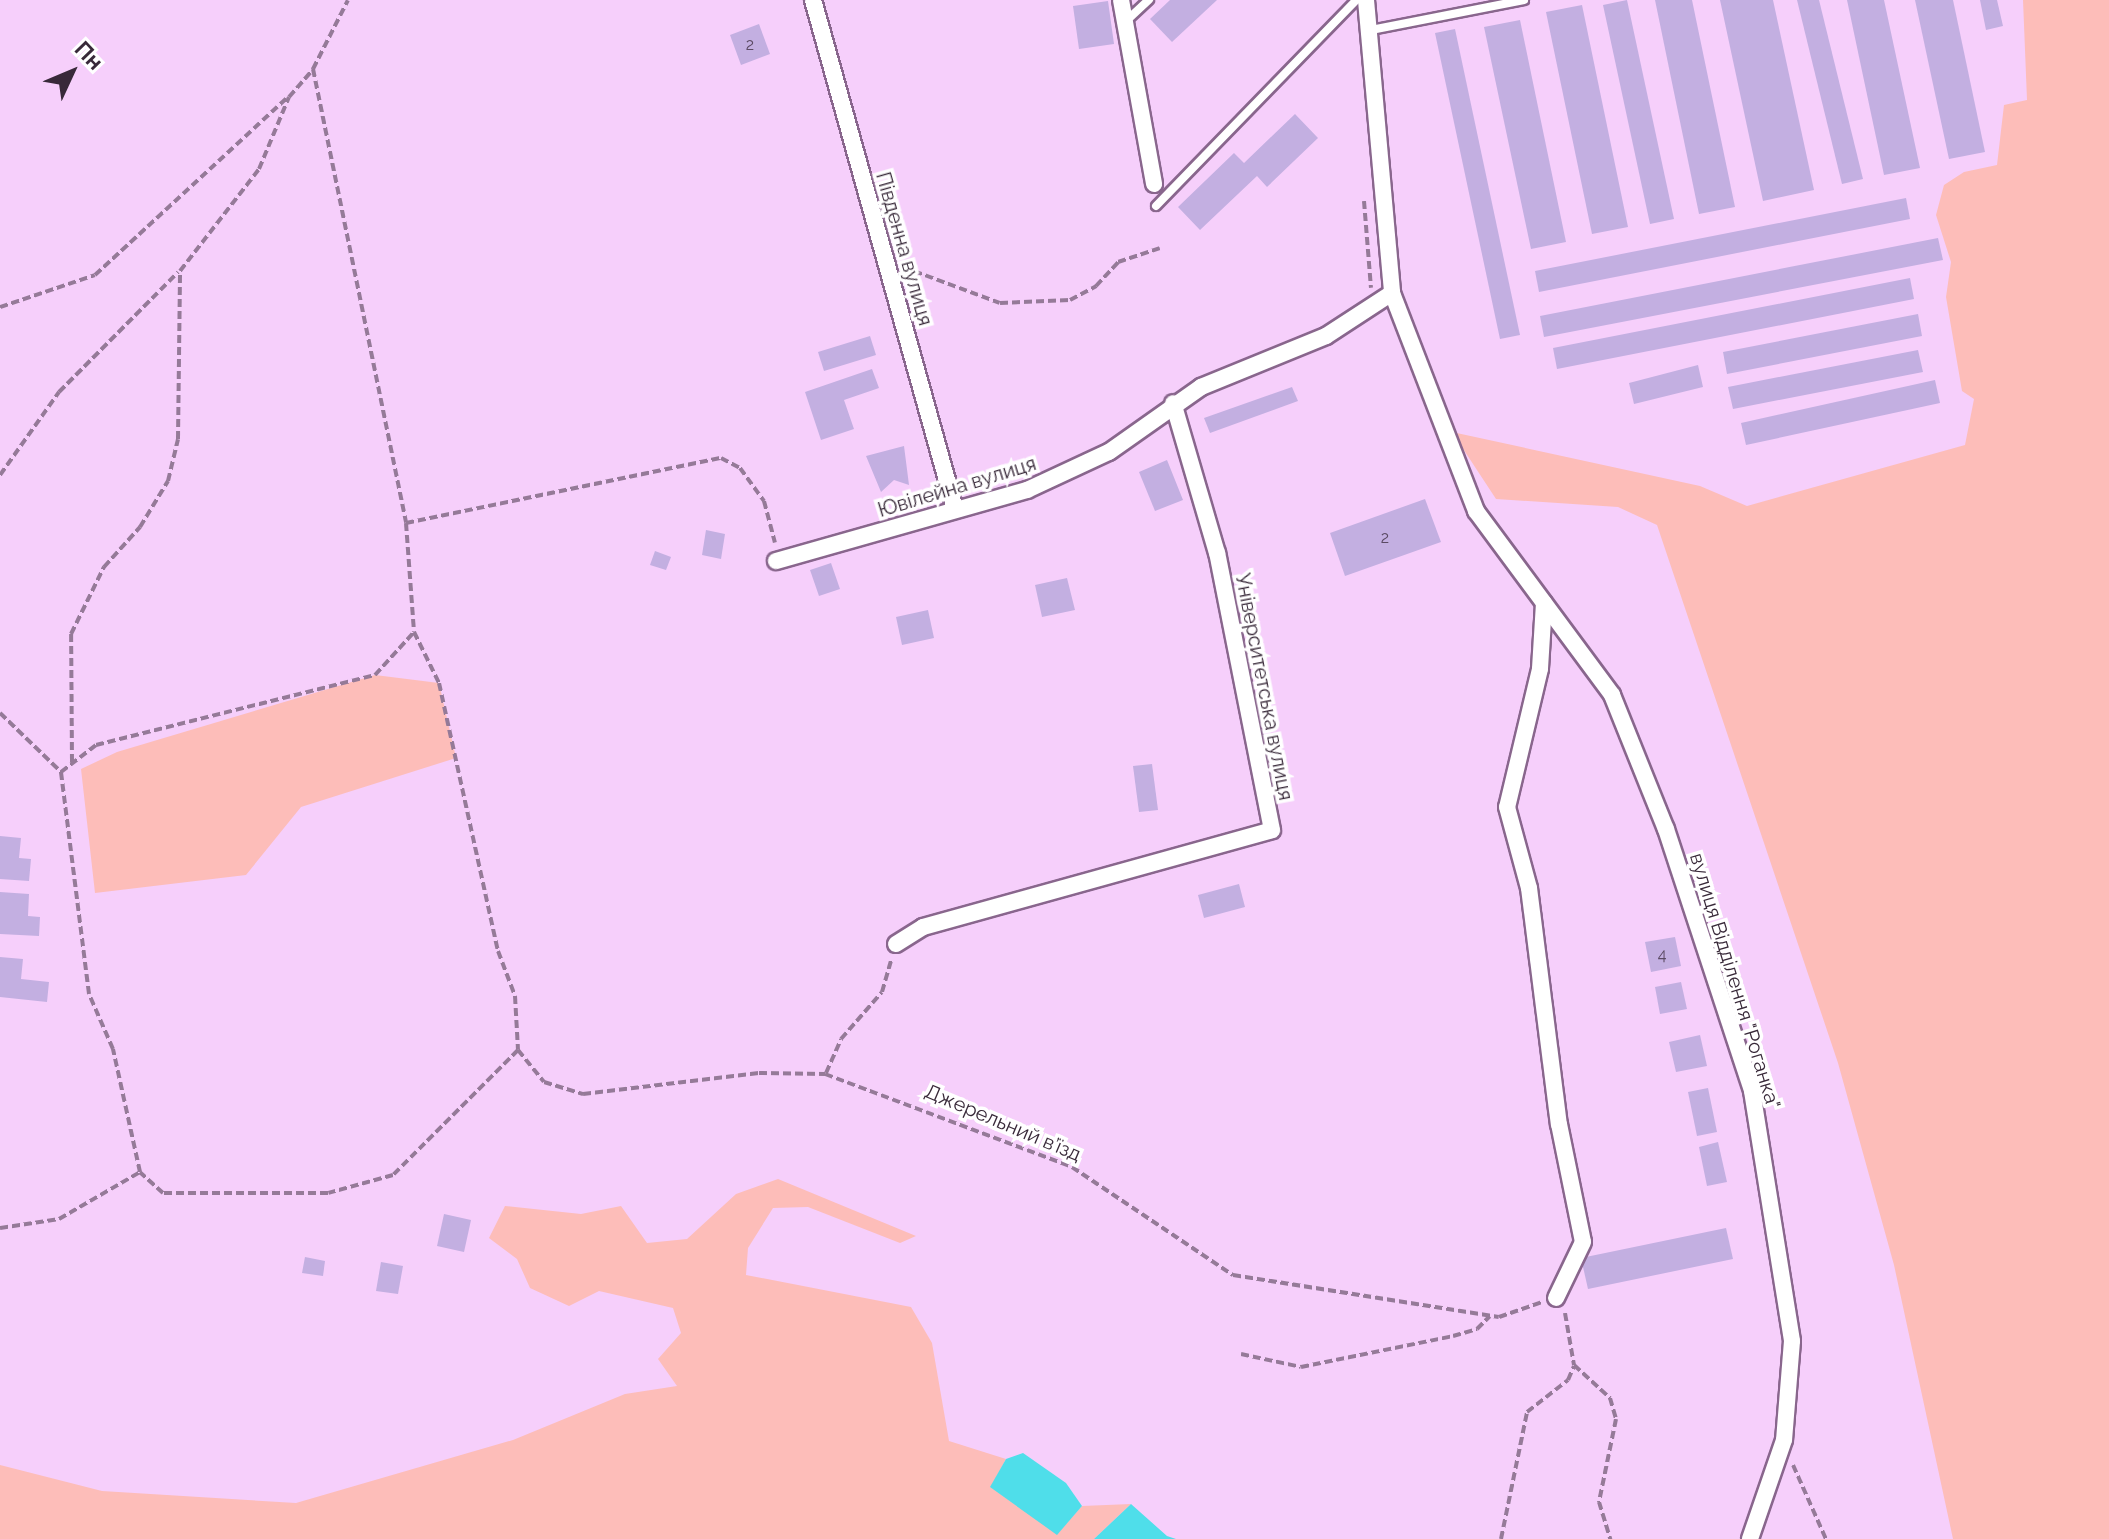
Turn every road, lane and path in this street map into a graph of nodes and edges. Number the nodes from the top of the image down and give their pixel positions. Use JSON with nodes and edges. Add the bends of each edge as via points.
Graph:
{"nodes":[{"id":1,"x":348,"y":0,"type":"edge"},
{"id":2,"x":813,"y":0,"type":"edge"},
{"id":3,"x":1121,"y":0,"type":"edge"},
{"id":4,"x":1149,"y":0,"type":"edge"},
{"id":5,"x":1356,"y":0,"type":"edge"},
{"id":6,"x":1366,"y":0,"type":"edge"},
{"id":7,"x":1524,"y":0,"type":"edge"},
{"id":8,"x":1125,"y":23,"type":"junction"},
{"id":9,"x":1371,"y":30,"type":"junction"},
{"id":10,"x":313,"y":69,"type":"junction"},
{"id":11,"x":289,"y":97,"type":"junction"},
{"id":12,"x":1154,"y":184,"type":"dead end"},
{"id":13,"x":1156,"y":206,"type":"dead end"},
{"id":14,"x":1160,"y":248,"type":"dead end"},
{"id":15,"x":888,"y":264,"type":"junction"},
{"id":16,"x":180,"y":271,"type":"junction"},
{"id":17,"x":1392,"y":293,"type":"junction"},
{"id":18,"x":0,"y":307,"type":"edge"},
{"id":19,"x":1173,"y":403,"type":"junction"},
{"id":20,"x":0,"y":475,"type":"edge"},
{"id":21,"x":955,"y":509,"type":"junction"},
{"id":22,"x":406,"y":523,"type":"junction"},
{"id":23,"x":776,"y":561,"type":"joint"},
{"id":24,"x":1544,"y":603,"type":"junction"},
{"id":25,"x":414,"y":632,"type":"junction"},
{"id":26,"x":0,"y":713,"type":"edge"},
{"id":27,"x":72,"y":762,"type":"junction"},
{"id":28,"x":61,"y":772,"type":"junction"},
{"id":29,"x":896,"y":944,"type":"joint"},
{"id":30,"x":518,"y":1050,"type":"junction"},
{"id":31,"x":825,"y":1074,"type":"junction"},
{"id":32,"x":140,"y":1172,"type":"junction"},
{"id":33,"x":0,"y":1228,"type":"edge"},
{"id":34,"x":1556,"y":1298,"type":"junction"},
{"id":35,"x":1490,"y":1316,"type":"junction"},
{"id":36,"x":1241,"y":1354,"type":"dead end"},
{"id":37,"x":1574,"y":1365,"type":"junction"},
{"id":38,"x":1784,"y":1440,"type":"junction"},
{"id":39,"x":1501,"y":1539,"type":"edge"},
{"id":40,"x":1610,"y":1539,"type":"edge"},
{"id":41,"x":1750,"y":1539,"type":"edge"},
{"id":42,"x":1826,"y":1539,"type":"edge"}],
"edges":[{"from":1,"to":10,"type":"path"},
{"from":2,"to":15,"type":"street","name":"Південна вулиця"},
{"from":3,"to":8,"type":"street"},
{"from":4,"to":8,"type":"lane"},
{"from":5,"to":13,"type":"lane"},
{"from":6,"to":9,"type":"street","name":"вулиця Відділення \"Роганка\""},
{"from":7,"to":9,"type":"lane"},
{"from":8,"to":12,"type":"street"},
{"from":9,"to":17,"type":"street","name":"вулиця Відділення \"Роганка\""},
{"from":10,"to":11,"type":"path"},
{"from":10,"to":22,"type":"path"},
{"from":11,"to":16,"type":"path","via":[[259,169]]},
{"from":11,"to":18,"type":"path","via":[[95,275]]},
{"from":14,"to":15,"type":"path","via":[[1118,262],[1096,286],[1070,300],[1000,303],[935,283],[912,268]]},
{"from":15,"to":21,"type":"street","name":"Південна вулиця"},
{"from":16,"to":20,"type":"path","via":[[59,392]]},
{"from":16,"to":27,"type":"path","via":[[178,439],[168,481],[140,527],[104,567],[71,634]]},
{"from":17,"to":19,"type":"street","name":"Ювілейна вулиця","via":[[1326,336]]},
{"from":17,"to":24,"type":"street","name":"вулиця Відділення \"Роганка\"","via":[[1476,511]]},
{"from":19,"to":21,"type":"street","name":"Ювілейна вулиця","via":[[1109,452],[1027,490]]},
{"from":19,"to":29,"type":"street","name":"Університетська вулиця","via":[[1217,553],[1272,830],[923,927]]},
{"from":21,"to":23,"type":"street","name":"Ювілейна вулиця"},
{"from":22,"to":23,"type":"path","via":[[721,458],[740,468],[764,501]]},
{"from":22,"to":25,"type":"path"},
{"from":24,"to":34,"type":"street","via":[[1538,682],[1507,807],[1529,888],[1559,1124],[1583,1242]]},
{"from":24,"to":38,"type":"street","name":"вулиця Відділення \"Роганка\"","via":[[1612,695],[1666,829],[1752,1091],[1792,1341]]},
{"from":25,"to":27,"type":"path","via":[[375,675],[96,745]]},
{"from":25,"to":30,"type":"path","via":[[439,683],[498,951],[515,996]]},
{"from":26,"to":28,"type":"path"},
{"from":27,"to":28,"type":"path"},
{"from":28,"to":32,"type":"path","via":[[89,994],[113,1049]]},
{"from":29,"to":31,"type":"path","via":[[882,992],[841,1039]]},
{"from":30,"to":31,"type":"path","name":"Джерельний в’їзд","via":[[544,1082],[583,1094],[759,1073]]},
{"from":30,"to":32,"type":"path","via":[[393,1175],[328,1193],[239,1194],[163,1193]]},
{"from":31,"to":35,"type":"path","name":"Джерельний в’їзд","via":[[1072,1167],[1233,1275]]},
{"from":32,"to":33,"type":"path","via":[[59,1219]]},
{"from":34,"to":35,"type":"path","name":"Джерельний в’їзд"},
{"from":34,"to":37,"type":"path","via":[[1570,1323]]},
{"from":35,"to":36,"type":"path","via":[[1477,1329],[1453,1336],[1301,1367]]},
{"from":37,"to":39,"type":"path","via":[[1568,1380],[1527,1412]]},
{"from":37,"to":40,"type":"path","via":[[1610,1398],[1616,1419],[1599,1502]]},
{"from":38,"to":41,"type":"street","name":"вулиця Відділення \"Роганка\""},
{"from":38,"to":42,"type":"path"}]}
